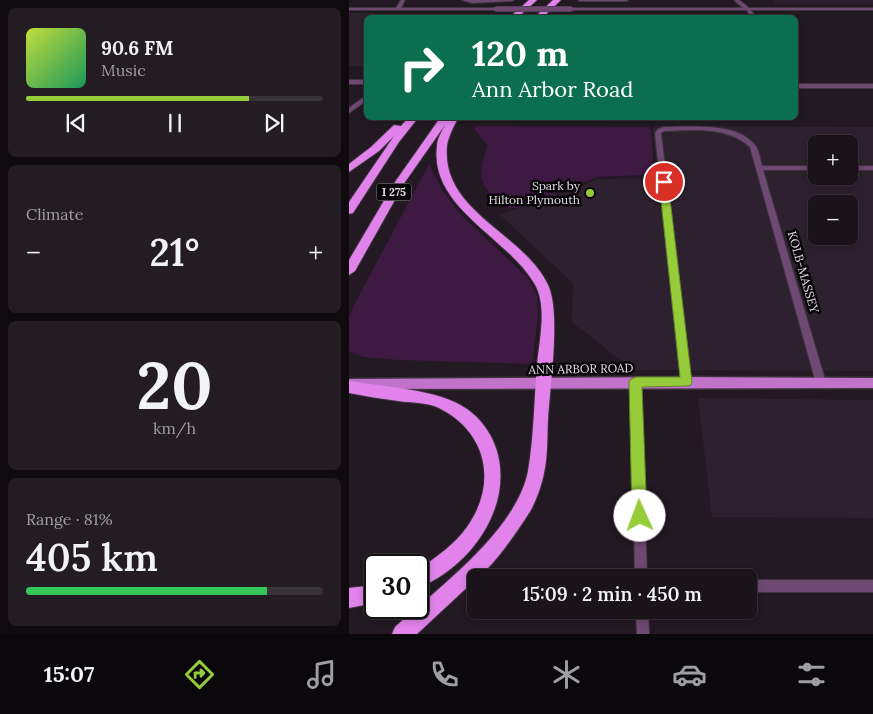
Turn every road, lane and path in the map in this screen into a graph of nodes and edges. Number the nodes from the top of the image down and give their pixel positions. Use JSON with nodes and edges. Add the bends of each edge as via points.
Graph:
{"nodes":[{"id":1,"x":396,"y":0,"type":"edge"},
{"id":2,"x":403,"y":0,"type":"edge"},
{"id":3,"x":464,"y":0,"type":"edge"},
{"id":4,"x":512,"y":0,"type":"edge"},
{"id":5,"x":533,"y":0,"type":"edge"},
{"id":6,"x":557,"y":0,"type":"edge"},
{"id":7,"x":580,"y":0,"type":"edge"},
{"id":8,"x":626,"y":0,"type":"edge"},
{"id":9,"x":736,"y":0,"type":"edge"},
{"id":10,"x":742,"y":0,"type":"edge"},
{"id":11,"x":349,"y":9,"type":"edge"},
{"id":12,"x":391,"y":9,"type":"junction"},
{"id":13,"x":398,"y":9,"type":"junction"},
{"id":14,"x":748,"y":9,"type":"junction"},
{"id":15,"x":873,"y":9,"type":"edge"},
{"id":16,"x":516,"y":15,"type":"edge"},
{"id":17,"x":540,"y":15,"type":"edge"},
{"id":18,"x":752,"y":15,"type":"edge"},
{"id":19,"x":349,"y":82,"type":"edge"},
{"id":20,"x":364,"y":82,"type":"edge"},
{"id":21,"x":798,"y":86,"type":"edge"},
{"id":22,"x":873,"y":86,"type":"edge"},
{"id":23,"x":364,"y":99,"type":"edge"},
{"id":24,"x":349,"y":111,"type":"edge"},
{"id":25,"x":404,"y":120,"type":"edge"},
{"id":26,"x":411,"y":120,"type":"edge"},
{"id":27,"x":444,"y":120,"type":"edge"},
{"id":28,"x":452,"y":120,"type":"edge"},
{"id":29,"x":760,"y":168,"type":"junction"},
{"id":30,"x":808,"y":168,"type":"edge"},
{"id":31,"x":858,"y":168,"type":"edge"},
{"id":32,"x":873,"y":168,"type":"edge"},
{"id":33,"x":349,"y":169,"type":"edge"},
{"id":34,"x":349,"y":212,"type":"edge"},
{"id":35,"x":349,"y":271,"type":"edge"},
{"id":36,"x":636,"y":382,"type":"junction"},
{"id":37,"x":686,"y":382,"type":"junction"},
{"id":38,"x":543,"y":383,"type":"junction"},
{"id":39,"x":821,"y":383,"type":"junction"},
{"id":40,"x":873,"y":383,"type":"edge"},
{"id":41,"x":349,"y":386,"type":"edge"},
{"id":42,"x":641,"y":569,"type":"edge"},
{"id":43,"x":429,"y":572,"type":"edge"},
{"id":44,"x":757,"y":586,"type":"edge"},
{"id":45,"x":873,"y":586,"type":"edge"},
{"id":46,"x":364,"y":596,"type":"edge"},
{"id":47,"x":349,"y":598,"type":"edge"},
{"id":48,"x":642,"y":619,"type":"edge"},
{"id":49,"x":402,"y":634,"type":"edge"},
{"id":50,"x":643,"y":634,"type":"edge"}],
"edges":[{"from":1,"to":12,"type":"street"},
{"from":2,"to":13,"type":"street"},
{"from":3,"to":4,"type":"street"},
{"from":5,"to":16,"type":"highway"},
{"from":6,"to":17,"type":"highway"},
{"from":7,"to":8,"type":"street"},
{"from":9,"to":14,"type":"street"},
{"from":10,"to":14,"type":"street"},
{"from":11,"to":12,"type":"street"},
{"from":12,"to":13,"type":"street"},
{"from":13,"to":14,"type":"street","bridge":true,"via":[[430,6]]},
{"from":14,"to":15,"type":"street"},
{"from":14,"to":18,"type":"street"},
{"from":19,"to":20,"type":"street"},
{"from":21,"to":22,"type":"street"},
{"from":23,"to":24,"type":"street"},
{"from":25,"to":33,"type":"highway"},
{"from":26,"to":34,"type":"highway","number":"I 275"},
{"from":27,"to":35,"type":"highway","number":"I 275","via":[[400,182]]},
{"from":28,"to":38,"type":"highway","via":[[442,142],[441,166],[446,181],[477,218],[539,280],[545,294],[548,307]]},
{"from":29,"to":30,"type":"street"},
{"from":29,"to":37,"type":"street","name":"KOLB-MASSEY","via":[[753,146],[737,134],[718,130],[666,129],[659,132]]},
{"from":29,"to":39,"type":"street","name":"KOLB-MASSEY"},
{"from":31,"to":32,"type":"street"},
{"from":36,"to":37,"type":"main road","name":"ANN ARBOR ROAD"},
{"from":36,"to":38,"type":"main road","name":"ANN ARBOR ROAD"},
{"from":36,"to":42,"type":"street"},
{"from":37,"to":39,"type":"main road","name":"ANN ARBOR ROAD"},
{"from":38,"to":41,"type":"main road","name":"ANN ARBOR ROAD"},
{"from":38,"to":49,"type":"highway","via":[[536,476],[525,504],[476,567]]},
{"from":39,"to":40,"type":"main road","name":"ANN ARBOR ROAD"},
{"from":41,"to":43,"type":"highway","via":[[442,402],[475,424],[487,442],[493,477],[483,516],[462,546]]},
{"from":44,"to":45,"type":"street"},
{"from":46,"to":47,"type":"highway"},
{"from":48,"to":50,"type":"street"}]}
